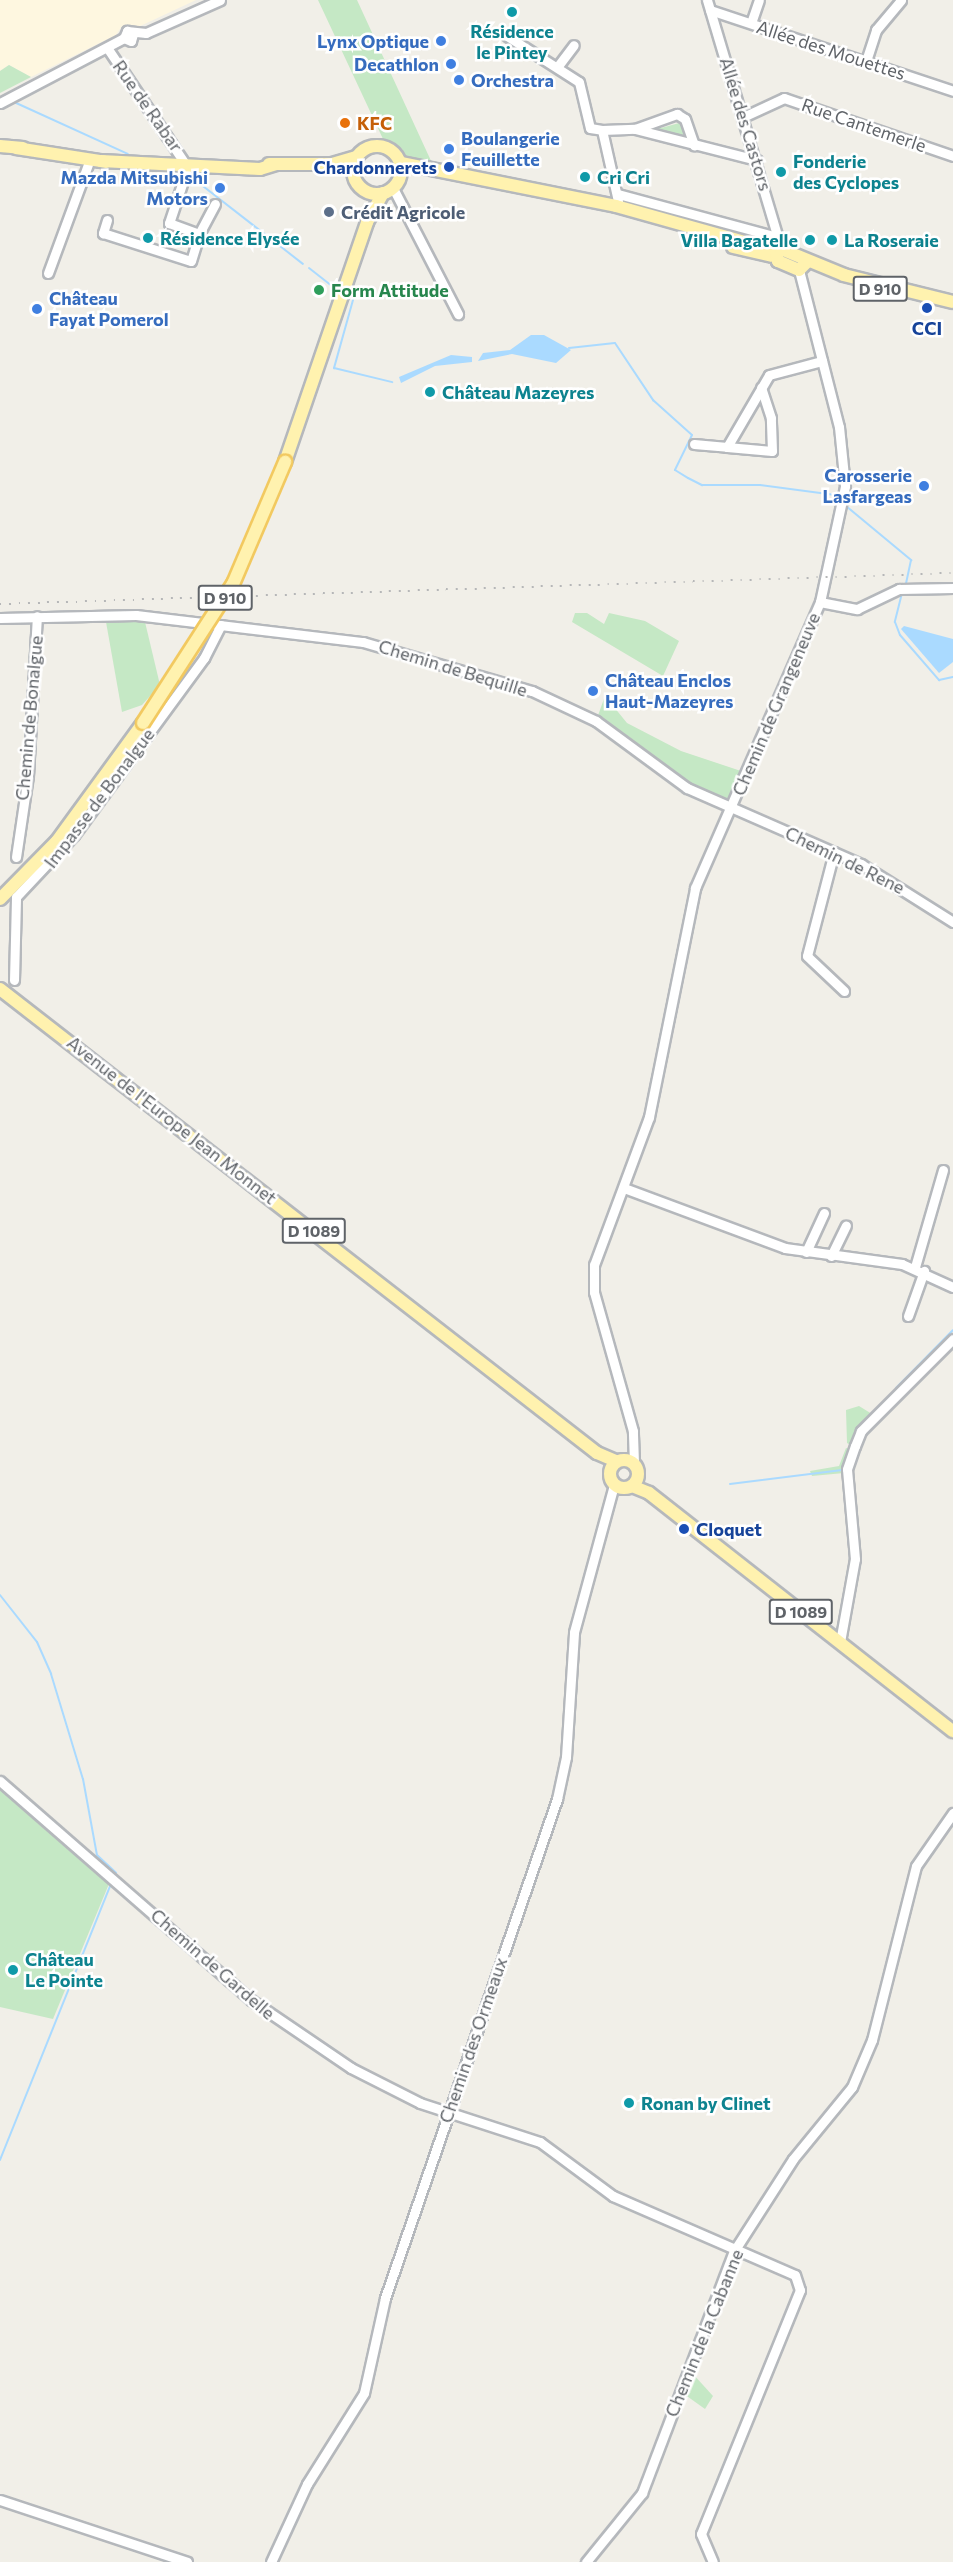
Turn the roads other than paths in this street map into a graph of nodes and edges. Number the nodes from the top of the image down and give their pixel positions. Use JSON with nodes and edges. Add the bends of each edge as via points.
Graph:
{"nodes":[{"id":1,"x":220,"y":0,"type":"edge"},
{"id":2,"x":759,"y":0,"type":"edge"},
{"id":3,"x":901,"y":0,"type":"edge"},
{"id":4,"x":708,"y":5,"type":"edge"},
{"id":5,"x":751,"y":23,"type":"junction"},
{"id":6,"x":507,"y":36,"type":"dead end"},
{"id":7,"x":574,"y":45,"type":"dead end"},
{"id":8,"x":108,"y":49,"type":"junction"},
{"id":9,"x":866,"y":61,"type":"junction"},
{"id":10,"x":558,"y":66,"type":"junction"},
{"id":11,"x":953,"y":90,"type":"edge"},
{"id":12,"x":0,"y":103,"type":"edge"},
{"id":13,"x":743,"y":117,"type":"junction"},
{"id":14,"x":635,"y":129,"type":"junction"},
{"id":15,"x":602,"y":130,"type":"junction"},
{"id":16,"x":694,"y":145,"type":"junction"},
{"id":17,"x":0,"y":146,"type":"edge"},
{"id":18,"x":953,"y":156,"type":"edge"},
{"id":19,"x":356,"y":157,"type":"junction"},
{"id":20,"x":95,"y":160,"type":"junction"},
{"id":21,"x":757,"y":160,"type":"junction"},
{"id":22,"x":401,"y":163,"type":"junction"},
{"id":23,"x":330,"y":164,"type":"junction"},
{"id":24,"x":186,"y":168,"type":"junction"},
{"id":25,"x":353,"y":175,"type":"junction"},
{"id":26,"x":439,"y":175,"type":"junction"},
{"id":27,"x":392,"y":187,"type":"junction"},
{"id":28,"x":362,"y":189,"type":"junction"},
{"id":29,"x":215,"y":204,"type":"dead end"},
{"id":30,"x":107,"y":220,"type":"dead end"},
{"id":31,"x":199,"y":234,"type":"junction"},
{"id":32,"x":779,"y":248,"type":"junction"},
{"id":33,"x":804,"y":267,"type":"junction"},
{"id":34,"x":48,"y":273,"type":"dead end"},
{"id":35,"x":352,"y":274,"type":"junction"},
{"id":36,"x":953,"y":302,"type":"edge"},
{"id":37,"x":953,"y":309,"type":"edge"},
{"id":38,"x":458,"y":314,"type":"dead end"},
{"id":39,"x":822,"y":361,"type":"junction"},
{"id":40,"x":761,"y":388,"type":"junction"},
{"id":41,"x":694,"y":444,"type":"dead end"},
{"id":42,"x":727,"y":447,"type":"junction"},
{"id":43,"x":953,"y":588,"type":"edge"},
{"id":44,"x":820,"y":602,"type":"junction"},
{"id":45,"x":37,"y":616,"type":"junction"},
{"id":46,"x":0,"y":618,"type":"edge"},
{"id":47,"x":221,"y":625,"type":"junction"},
{"id":48,"x":732,"y":807,"type":"junction"},
{"id":49,"x":834,"y":852,"type":"junction"},
{"id":50,"x":16,"y":856,"type":"dead end"},
{"id":51,"x":0,"y":899,"type":"edge"},
{"id":52,"x":953,"y":921,"type":"edge"},
{"id":53,"x":14,"y":980,"type":"dead end"},
{"id":54,"x":0,"y":989,"type":"edge"},
{"id":55,"x":844,"y":991,"type":"dead end"},
{"id":56,"x":0,"y":999,"type":"edge"},
{"id":57,"x":29,"y":1010,"type":"junction"},
{"id":58,"x":943,"y":1170,"type":"dead end"},
{"id":59,"x":624,"y":1188,"type":"junction"},
{"id":60,"x":824,"y":1213,"type":"dead end"},
{"id":61,"x":846,"y":1225,"type":"dead end"},
{"id":62,"x":806,"y":1252,"type":"junction"},
{"id":63,"x":831,"y":1256,"type":"junction"},
{"id":64,"x":920,"y":1269,"type":"junction"},
{"id":65,"x":953,"y":1287,"type":"edge"},
{"id":66,"x":908,"y":1316,"type":"dead end"},
{"id":67,"x":953,"y":1339,"type":"edge"},
{"id":68,"x":621,"y":1463,"type":"junction"},
{"id":69,"x":627,"y":1484,"type":"junction"},
{"id":70,"x":840,"y":1642,"type":"junction"},
{"id":71,"x":953,"y":1731,"type":"edge"},
{"id":72,"x":0,"y":1781,"type":"edge"},
{"id":73,"x":953,"y":1813,"type":"edge"},
{"id":74,"x":448,"y":2113,"type":"junction"},
{"id":75,"x":734,"y":2251,"type":"junction"},
{"id":76,"x":0,"y":2500,"type":"edge"},
{"id":77,"x":187,"y":2562,"type":"edge"},
{"id":78,"x":271,"y":2562,"type":"edge"},
{"id":79,"x":586,"y":2562,"type":"edge"},
{"id":80,"x":713,"y":2562,"type":"edge"}],
"edges":[{"from":1,"to":8,"type":"street","via":[[133,34],[126,32]]},
{"from":2,"to":5,"type":"street"},
{"from":3,"to":9,"type":"street","via":[[876,30]]},
{"from":4,"to":5,"type":"street","name":"Allée des Mouettes"},
{"from":4,"to":13,"type":"street","name":"Allée des Castors"},
{"from":5,"to":9,"type":"street","name":"Allée des Mouettes"},
{"from":6,"to":10,"type":"street"},
{"from":7,"to":10,"type":"street"},
{"from":8,"to":12,"type":"street"},
{"from":8,"to":24,"type":"street","name":"Rue de Rabar"},
{"from":9,"to":11,"type":"street","name":"Allée des Mouettes"},
{"from":10,"to":15,"type":"street","via":[[579,82],[590,128]]},
{"from":13,"to":18,"type":"street","name":"Rue Cantemerle","via":[[784,98]]},
{"from":13,"to":21,"type":"street","name":"Allée des Castors"},
{"from":14,"to":15,"type":"street"},
{"from":14,"to":16,"type":"street"},
{"from":14,"to":16,"type":"street","via":[[677,114],[685,119]]},
{"from":15,"to":32,"type":"street","via":[[618,197]]},
{"from":16,"to":21,"type":"street"},
{"from":17,"to":20,"type":"main road"},
{"from":19,"to":22,"type":"main road","via":[[369,146],[382,146]]},
{"from":19,"to":23,"type":"main road"},
{"from":19,"to":25,"type":"main road"},
{"from":20,"to":24,"type":"main road"},
{"from":20,"to":34,"type":"street"},
{"from":21,"to":32,"type":"street","name":"Allée des Castors"},
{"from":22,"to":26,"type":"main road"},
{"from":22,"to":27,"type":"main road"},
{"from":23,"to":24,"type":"main road"},
{"from":23,"to":25,"type":"main road"},
{"from":24,"to":31,"type":"street","via":[[169,222]]},
{"from":25,"to":28,"type":"main road"},
{"from":26,"to":27,"type":"main road"},
{"from":26,"to":32,"type":"main road","via":[[574,198]]},
{"from":27,"to":28,"type":"main road"},
{"from":27,"to":35,"type":"main road","number":"D 910","via":[[367,222]]},
{"from":27,"to":38,"type":"street"},
{"from":28,"to":35,"type":"main road","number":"D 910","via":[[364,216]]},
{"from":29,"to":31,"type":"street"},
{"from":30,"to":31,"type":"street","via":[[103,233],[192,261]]},
{"from":32,"to":33,"type":"main road"},
{"from":33,"to":36,"type":"main road","number":"D 910"},
{"from":33,"to":37,"type":"main road","number":"D 910"},
{"from":33,"to":39,"type":"street","name":"Chemin de Grangeneuve"},
{"from":35,"to":51,"type":"main road","number":"D 910","bridge":true,"via":[[285,462],[233,584],[142,723],[57,841]]},
{"from":39,"to":40,"type":"street","via":[[769,375]]},
{"from":39,"to":44,"type":"street","name":"Chemin de Grangeneuve","via":[[845,478]]},
{"from":40,"to":42,"type":"street"},
{"from":40,"to":42,"type":"street","via":[[771,418],[772,451]]},
{"from":41,"to":42,"type":"street"},
{"from":43,"to":44,"type":"street","name":"Chemin de Grangeneuve","via":[[899,590],[857,609]]},
{"from":44,"to":48,"type":"street","name":"Chemin de Grangeneuve"},
{"from":45,"to":46,"type":"street","name":"Chemin de Bequille"},
{"from":45,"to":47,"type":"street","name":"Chemin de Bequille","via":[[136,615]]},
{"from":45,"to":50,"type":"street","name":"Chemin de Bonalgue","via":[[28,776]]},
{"from":47,"to":48,"type":"street","name":"Chemin de Bequille","via":[[392,648],[532,690],[596,721],[687,788]]},
{"from":47,"to":53,"type":"street","name":"Impasse de Bonalgue","via":[[204,658],[74,835],[16,897]]},
{"from":48,"to":49,"type":"street","name":"Chemin de Rene"},
{"from":48,"to":59,"type":"street","name":"Chemin de Grangeneuve","via":[[695,888],[649,1118]]},
{"from":49,"to":52,"type":"street","name":"Chemin de Rene","via":[[904,888]]},
{"from":49,"to":55,"type":"street","via":[[807,956]]},
{"from":54,"to":57,"type":"main road","name":"Avenue de l'Europe Jean Monnet","number":"D 1089"},
{"from":56,"to":57,"type":"main road","number":"D 1089"},
{"from":57,"to":68,"type":"main road","name":"Avenue de l'Europe Jean Monnet","number":"D 1089","via":[[597,1453]]},
{"from":58,"to":64,"type":"street"},
{"from":59,"to":62,"type":"street","via":[[704,1222]]},
{"from":59,"to":68,"type":"street","name":"Chemin de Grangeneuve","via":[[594,1265],[594,1292],[634,1448]]},
{"from":60,"to":62,"type":"street"},
{"from":61,"to":63,"type":"street"},
{"from":62,"to":63,"type":"street"},
{"from":63,"to":64,"type":"street"},
{"from":64,"to":65,"type":"street"},
{"from":64,"to":66,"type":"street"},
{"from":67,"to":70,"type":"street","via":[[861,1431],[855,1446],[848,1469],[855,1559]]},
{"from":68,"to":69,"type":"main road"},
{"from":68,"to":69,"type":"main road"},
{"from":69,"to":70,"type":"main road","number":"D 1089","via":[[649,1493]]},
{"from":69,"to":74,"type":"street","name":"Chemin des Ormeaux","via":[[615,1498],[574,1632],[560,1790]]},
{"from":70,"to":71,"type":"main road","number":"D 1089"},
{"from":72,"to":74,"type":"street","name":"Chemin de Gardelle","via":[[275,2019],[371,2080]]},
{"from":73,"to":75,"type":"street","name":"Chemin de la Cabanne","via":[[916,1866],[872,2040],[852,2087],[793,2159]]},
{"from":74,"to":75,"type":"street","name":"Chemin de Gardelle","via":[[540,2142],[613,2196]]},
{"from":74,"to":78,"type":"street","name":"Chemin des Ormeaux","via":[[385,2298],[364,2393],[306,2484]]},
{"from":75,"to":79,"type":"street","name":"Chemin de la Cabanne","via":[[642,2493]]},
{"from":75,"to":80,"type":"street","name":"Chemin de Gardelle","via":[[795,2275],[800,2290],[701,2534]]},
{"from":76,"to":77,"type":"street"}]}
